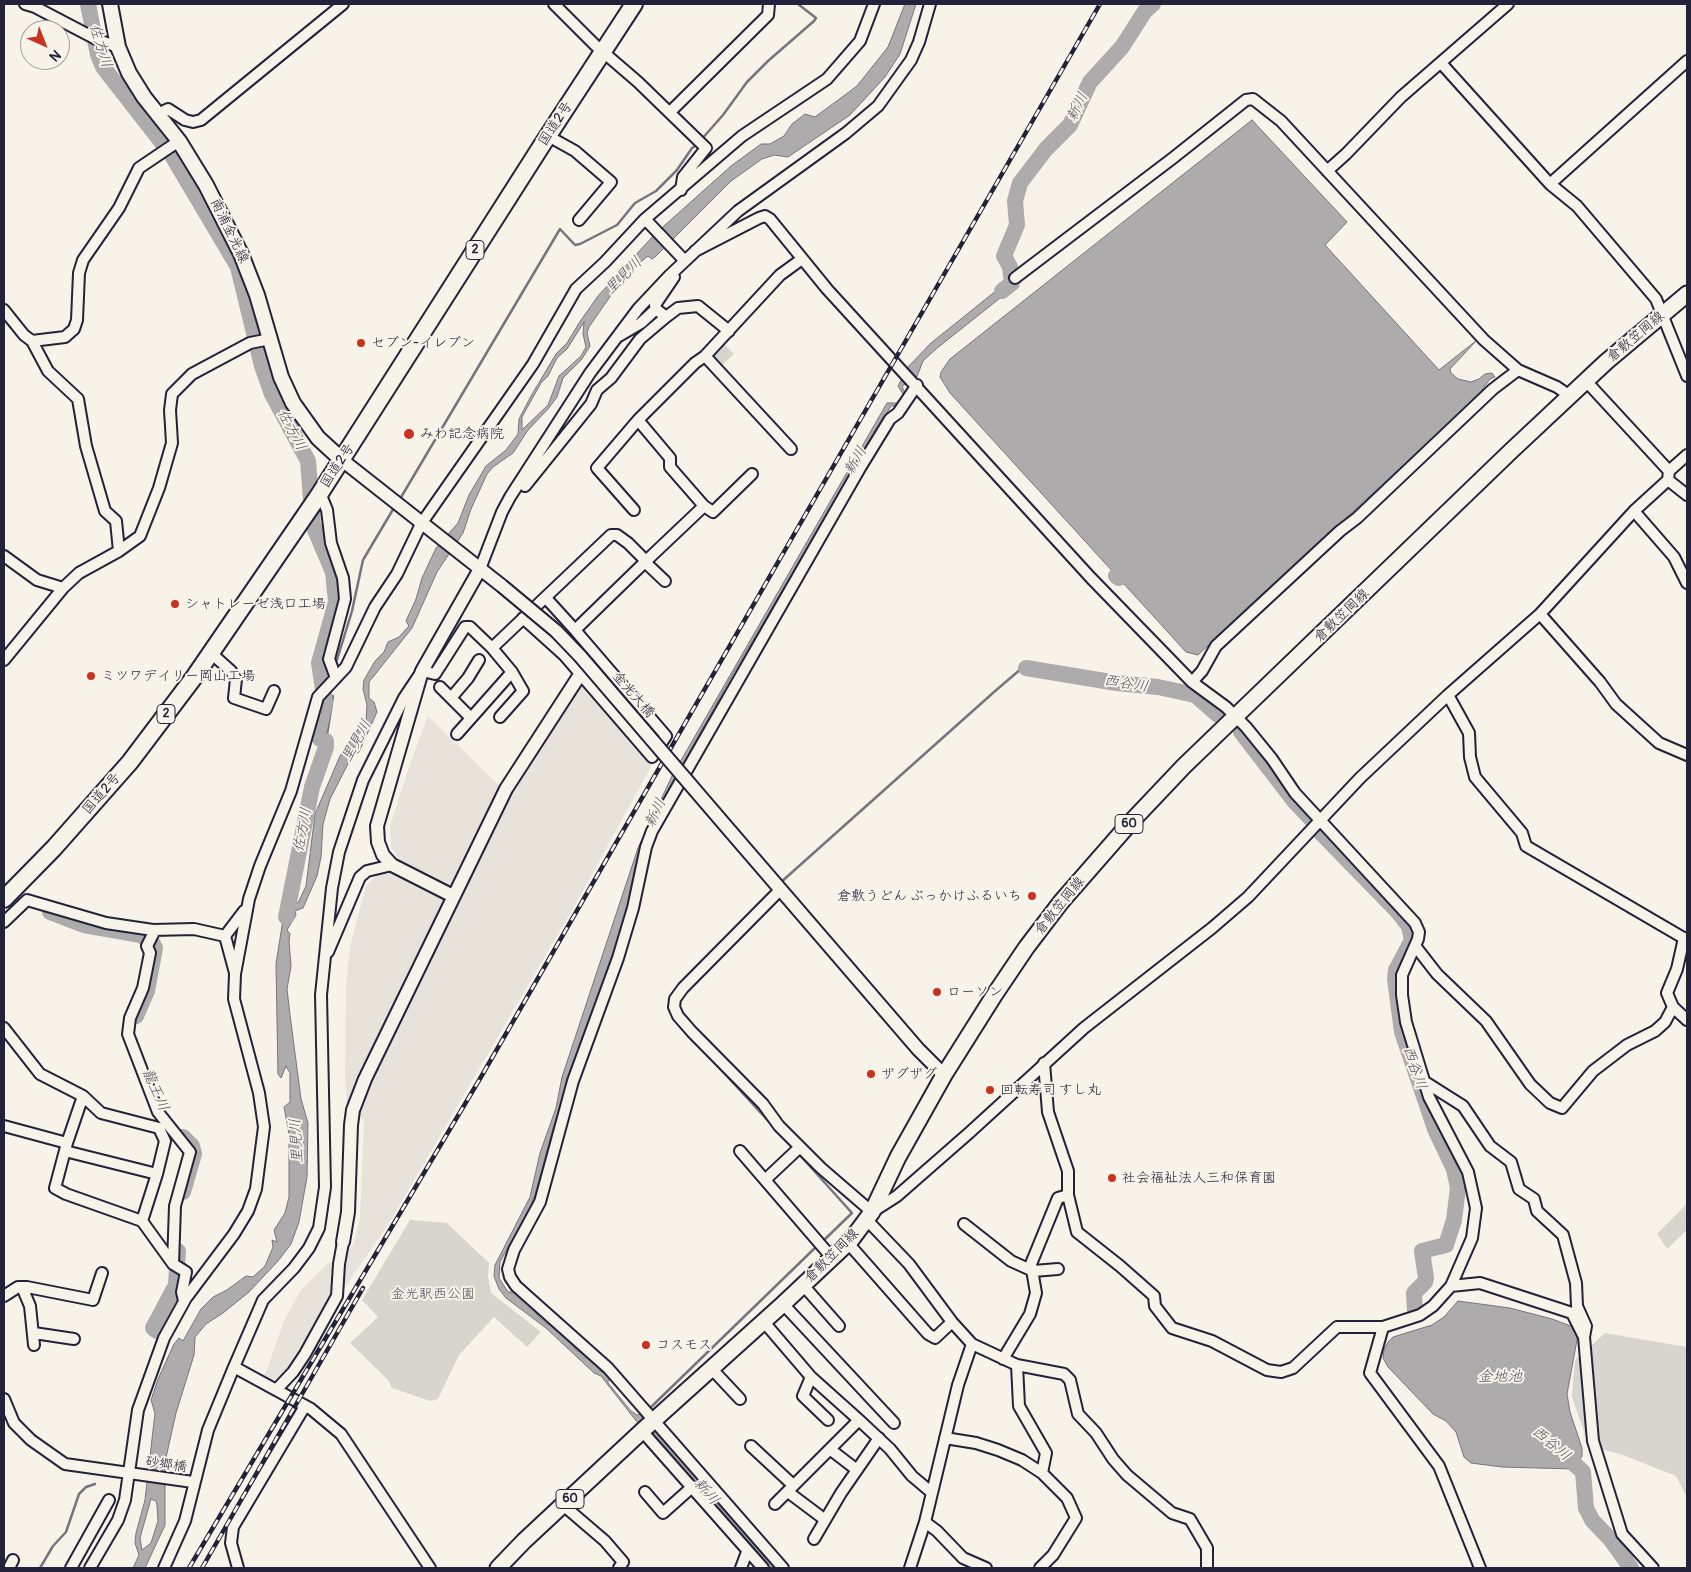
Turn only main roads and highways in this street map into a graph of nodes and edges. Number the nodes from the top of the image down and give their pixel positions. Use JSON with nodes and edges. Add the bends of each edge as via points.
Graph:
{"nodes":[{"id":1,"x":110,"y":4,"type":"edge"},
{"id":2,"x":634,"y":4,"type":"edge"},
{"id":3,"x":1687,"y":294,"type":"edge"},
{"id":4,"x":342,"y":460,"type":"junction"},
{"id":5,"x":4,"y":899,"type":"edge"},
{"id":6,"x":498,"y":1568,"type":"edge"}],
"edges":[{"from":1,"to":4,"type":"main road","name":"南浦金光線","via":[[118,47],[129,73],[206,185],[240,254],[257,295],[260,341],[293,403],[318,438]]},
{"from":2,"to":4,"type":"highway","name":"国道2号","number":"2"},
{"from":3,"to":6,"type":"main road","name":"倉敷笠岡線","number":"60","via":[[1570,396],[1235,717],[1130,823],[1061,902],[1026,948],[944,1075],[869,1216],[848,1243]]},
{"from":4,"to":5,"type":"highway","name":"国道2号","number":"2","via":[[211,653],[130,762]]}]}
